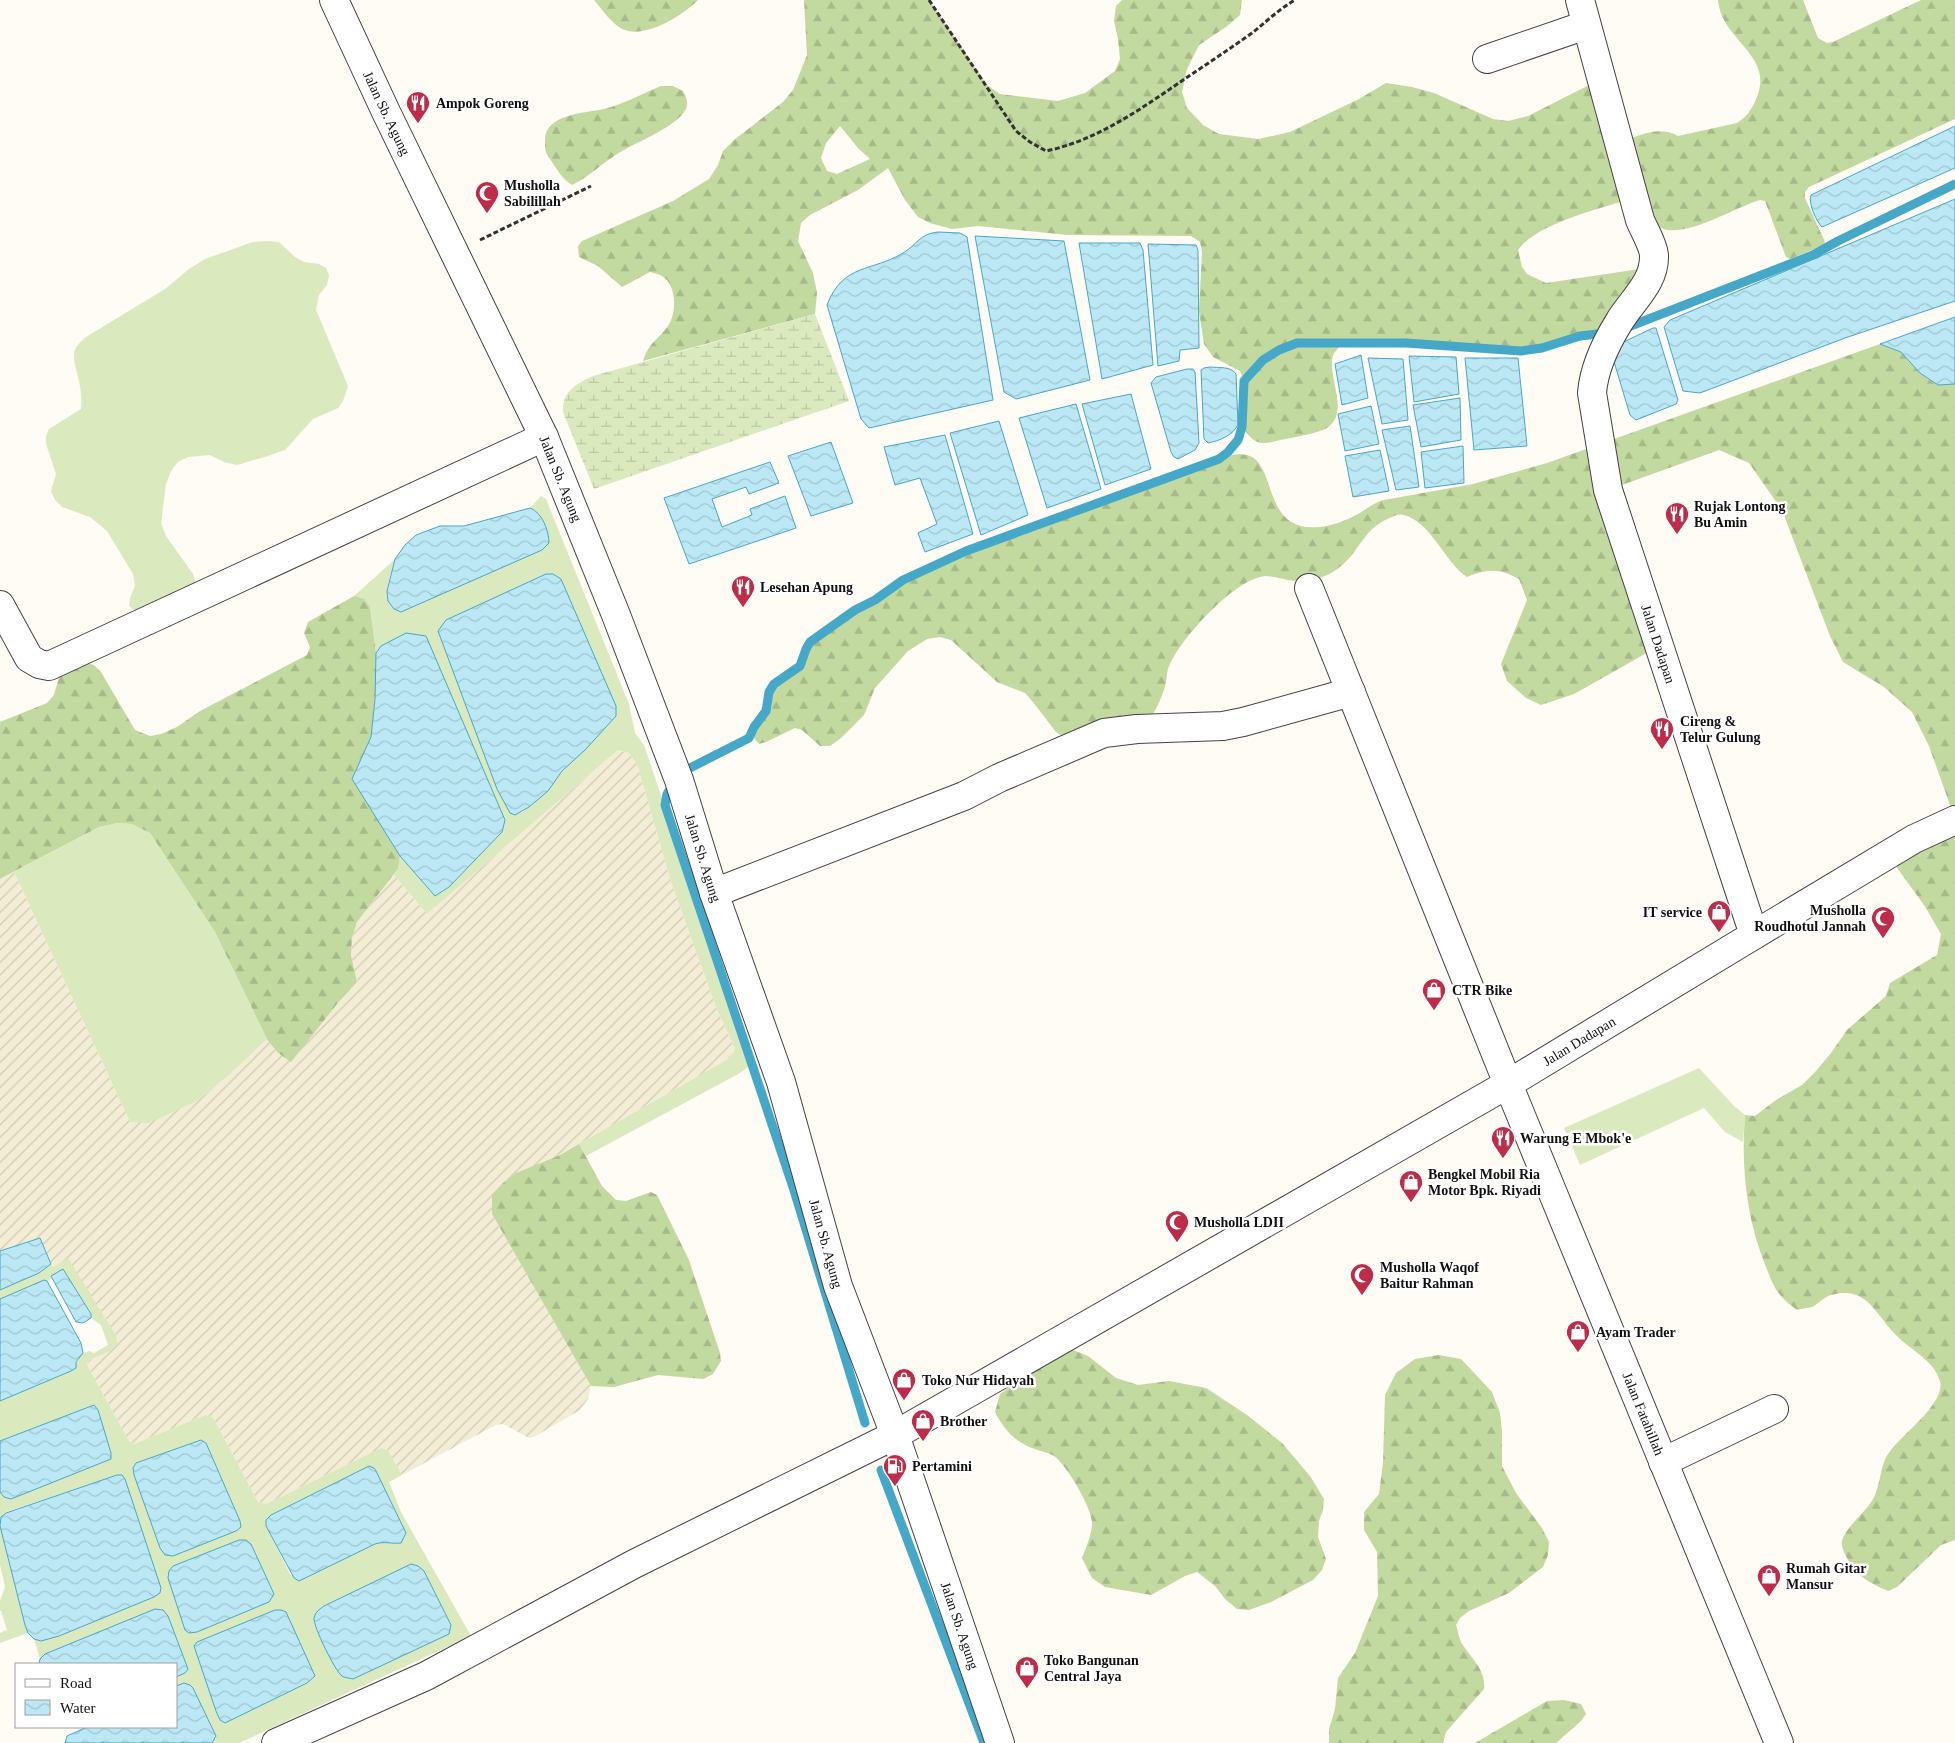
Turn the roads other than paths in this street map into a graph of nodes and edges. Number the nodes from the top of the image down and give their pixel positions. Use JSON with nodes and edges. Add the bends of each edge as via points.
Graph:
{"nodes":[{"id":1,"x":334,"y":0,"type":"edge"},
{"id":2,"x":1583,"y":13,"type":"edge"},
{"id":3,"x":1487,"y":59,"type":"dead end"},
{"id":4,"x":544,"y":437,"type":"junction"},
{"id":5,"x":1309,"y":588,"type":"dead end"},
{"id":6,"x":0,"y":605,"type":"edge"},
{"id":7,"x":1351,"y":692,"type":"junction"},
{"id":8,"x":1955,"y":820,"type":"edge"},
{"id":9,"x":714,"y":893,"type":"junction"},
{"id":10,"x":1754,"y":935,"type":"junction"},
{"id":11,"x":1508,"y":1084,"type":"junction"},
{"id":12,"x":1774,"y":1409,"type":"dead end"},
{"id":13,"x":895,"y":1435,"type":"junction"},
{"id":14,"x":1663,"y":1462,"type":"junction"},
{"id":15,"x":276,"y":1743,"type":"edge"},
{"id":16,"x":1000,"y":1743,"type":"edge"},
{"id":17,"x":1779,"y":1743,"type":"edge"}],
"edges":[{"from":1,"to":4,"type":"street","name":"Jalan Sb. Agung"},
{"from":2,"to":3,"type":"street"},
{"from":2,"to":10,"type":"street","name":"Jalan Dadapan","via":[[1640,220],[1654,254],[1648,282],[1620,320],[1604,349],[1593,381],[1592,393],[1608,490]]},
{"from":4,"to":6,"type":"street","via":[[49,666],[29,658]]},
{"from":4,"to":9,"type":"street","name":"Jalan Sb. Agung","via":[[679,780]]},
{"from":5,"to":7,"type":"street","name":"Jalan Fatahillah"},
{"from":7,"to":9,"type":"street","via":[[1223,726],[1104,733],[964,796]]},
{"from":7,"to":11,"type":"street","name":"Jalan Fatahillah"},
{"from":8,"to":10,"type":"street","name":"Jalan Dadapan","via":[[1914,838]]},
{"from":9,"to":13,"type":"street","name":"Jalan Sb. Agung","via":[[780,1082],[838,1286]]},
{"from":10,"to":11,"type":"street","name":"Jalan Dadapan"},
{"from":11,"to":13,"type":"street","name":"Jalan Dadapan"},
{"from":11,"to":14,"type":"street","name":"Jalan Fatahillah"},
{"from":12,"to":14,"type":"street"},
{"from":13,"to":15,"type":"street","name":"Jalan Dadapan","via":[[634,1564],[426,1676]]},
{"from":13,"to":16,"type":"street","name":"Jalan Sb. Agung"},
{"from":14,"to":17,"type":"street","name":"Jalan Fatahillah"}]}
